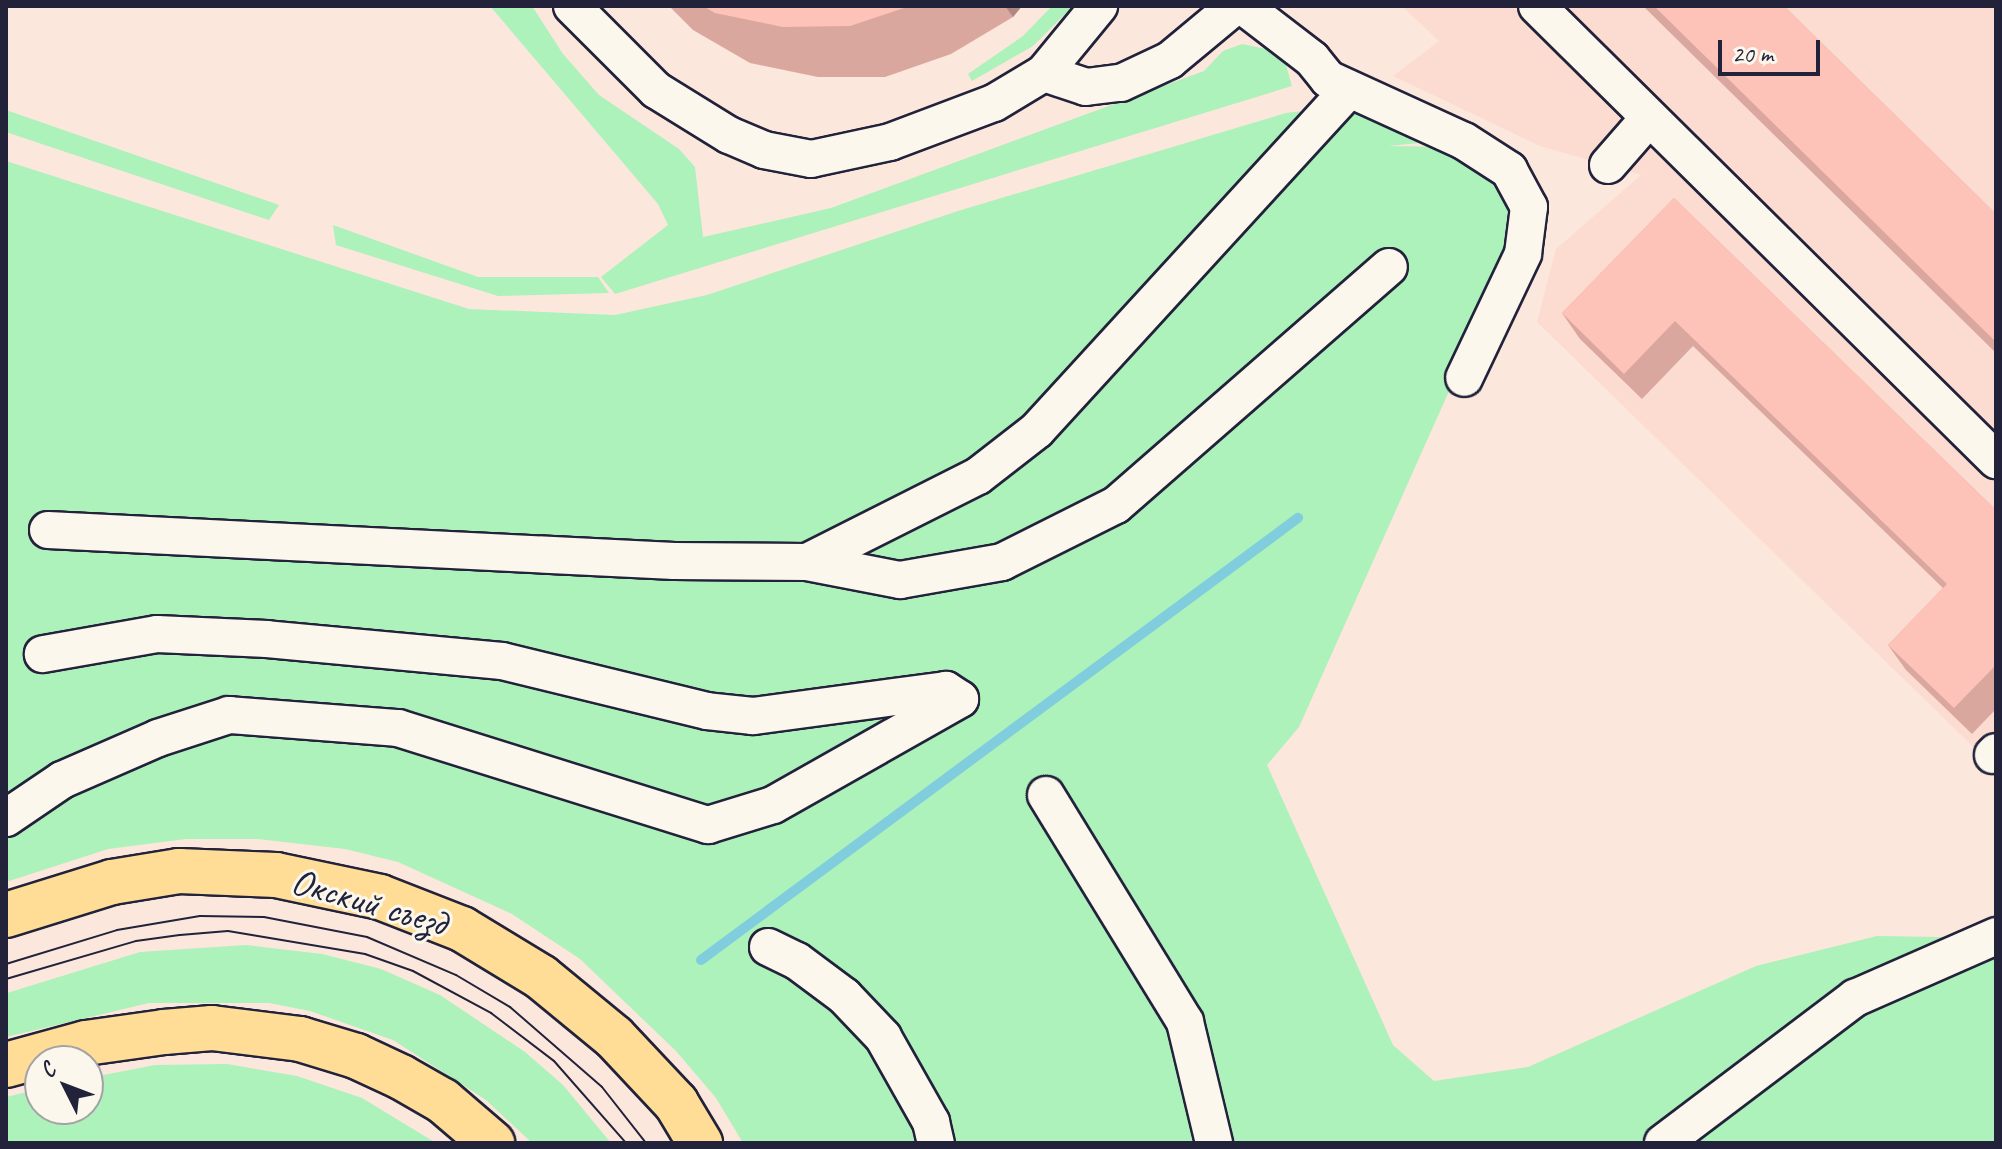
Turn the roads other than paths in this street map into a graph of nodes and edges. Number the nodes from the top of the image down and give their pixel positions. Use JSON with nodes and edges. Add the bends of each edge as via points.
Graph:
{"nodes":[{"id":1,"x":572,"y":6,"type":"edge"},
{"id":2,"x":1099,"y":6,"type":"edge"},
{"id":3,"x":1235,"y":6,"type":"edge"},
{"id":4,"x":1243,"y":6,"type":"edge"},
{"id":5,"x":1555,"y":12,"type":"edge"},
{"id":6,"x":1044,"y":73,"type":"junction"},
{"id":7,"x":1349,"y":89,"type":"junction"},
{"id":8,"x":1649,"y":118,"type":"junction"},
{"id":9,"x":1608,"y":165,"type":"dead end"},
{"id":10,"x":1389,"y":267,"type":"dead end"},
{"id":11,"x":1464,"y":378,"type":"dead end"},
{"id":12,"x":1996,"y":460,"type":"edge"},
{"id":13,"x":48,"y":530,"type":"dead end"},
{"id":14,"x":807,"y":562,"type":"junction"},
{"id":15,"x":43,"y":654,"type":"dead end"},
{"id":16,"x":1046,"y":795,"type":"dead end"},
{"id":17,"x":6,"y":818,"type":"edge"},
{"id":18,"x":6,"y":915,"type":"edge"},
{"id":19,"x":1996,"y":936,"type":"edge"},
{"id":20,"x":768,"y":947,"type":"dead end"},
{"id":21,"x":6,"y":1065,"type":"edge"},
{"id":22,"x":492,"y":1143,"type":"edge"},
{"id":23,"x":700,"y":1143,"type":"edge"},
{"id":24,"x":936,"y":1143,"type":"edge"},
{"id":25,"x":1214,"y":1143,"type":"edge"},
{"id":26,"x":1663,"y":1143,"type":"edge"}],
"edges":[{"from":1,"to":6,"type":"street","via":[[656,90],[729,135],[764,150],[811,159],[890,142],[994,103]]},
{"from":2,"to":6,"type":"street"},
{"from":3,"to":6,"type":"street","via":[[1170,60],[1121,83],[1086,87]]},
{"from":4,"to":7,"type":"street","via":[[1312,59],[1328,79]]},
{"from":5,"to":8,"type":"street"},
{"from":7,"to":11,"type":"street","via":[[1487,155],[1509,170],[1529,207],[1523,254]]},
{"from":7,"to":14,"type":"street","via":[[1037,430],[978,476]]},
{"from":8,"to":9,"type":"street"},
{"from":8,"to":12,"type":"street"},
{"from":10,"to":14,"type":"street","via":[[1116,505],[1002,562],[900,580]]},
{"from":13,"to":14,"type":"street","via":[[674,561]]},
{"from":15,"to":17,"type":"street","via":[[157,634],[267,639],[502,661],[707,711],[753,716],[946,690],[960,699],[773,805],[708,825],[398,728],[229,715],[158,738],[62,780]]},
{"from":16,"to":25,"type":"street","via":[[1185,1022]]},
{"from":18,"to":23,"type":"main road","name":"Окский съезд","via":[[112,882],[179,871],[276,875],[380,897],[462,929],[541,977],[614,1037],[676,1103]]},
{"from":19,"to":26,"type":"street","via":[[1855,998]]},
{"from":20,"to":24,"type":"street","via":[[844,996],[883,1037],[931,1122]]},
{"from":21,"to":22,"type":"main road","via":[[86,1043],[212,1028],[300,1039],[401,1077],[443,1101]]}]}
